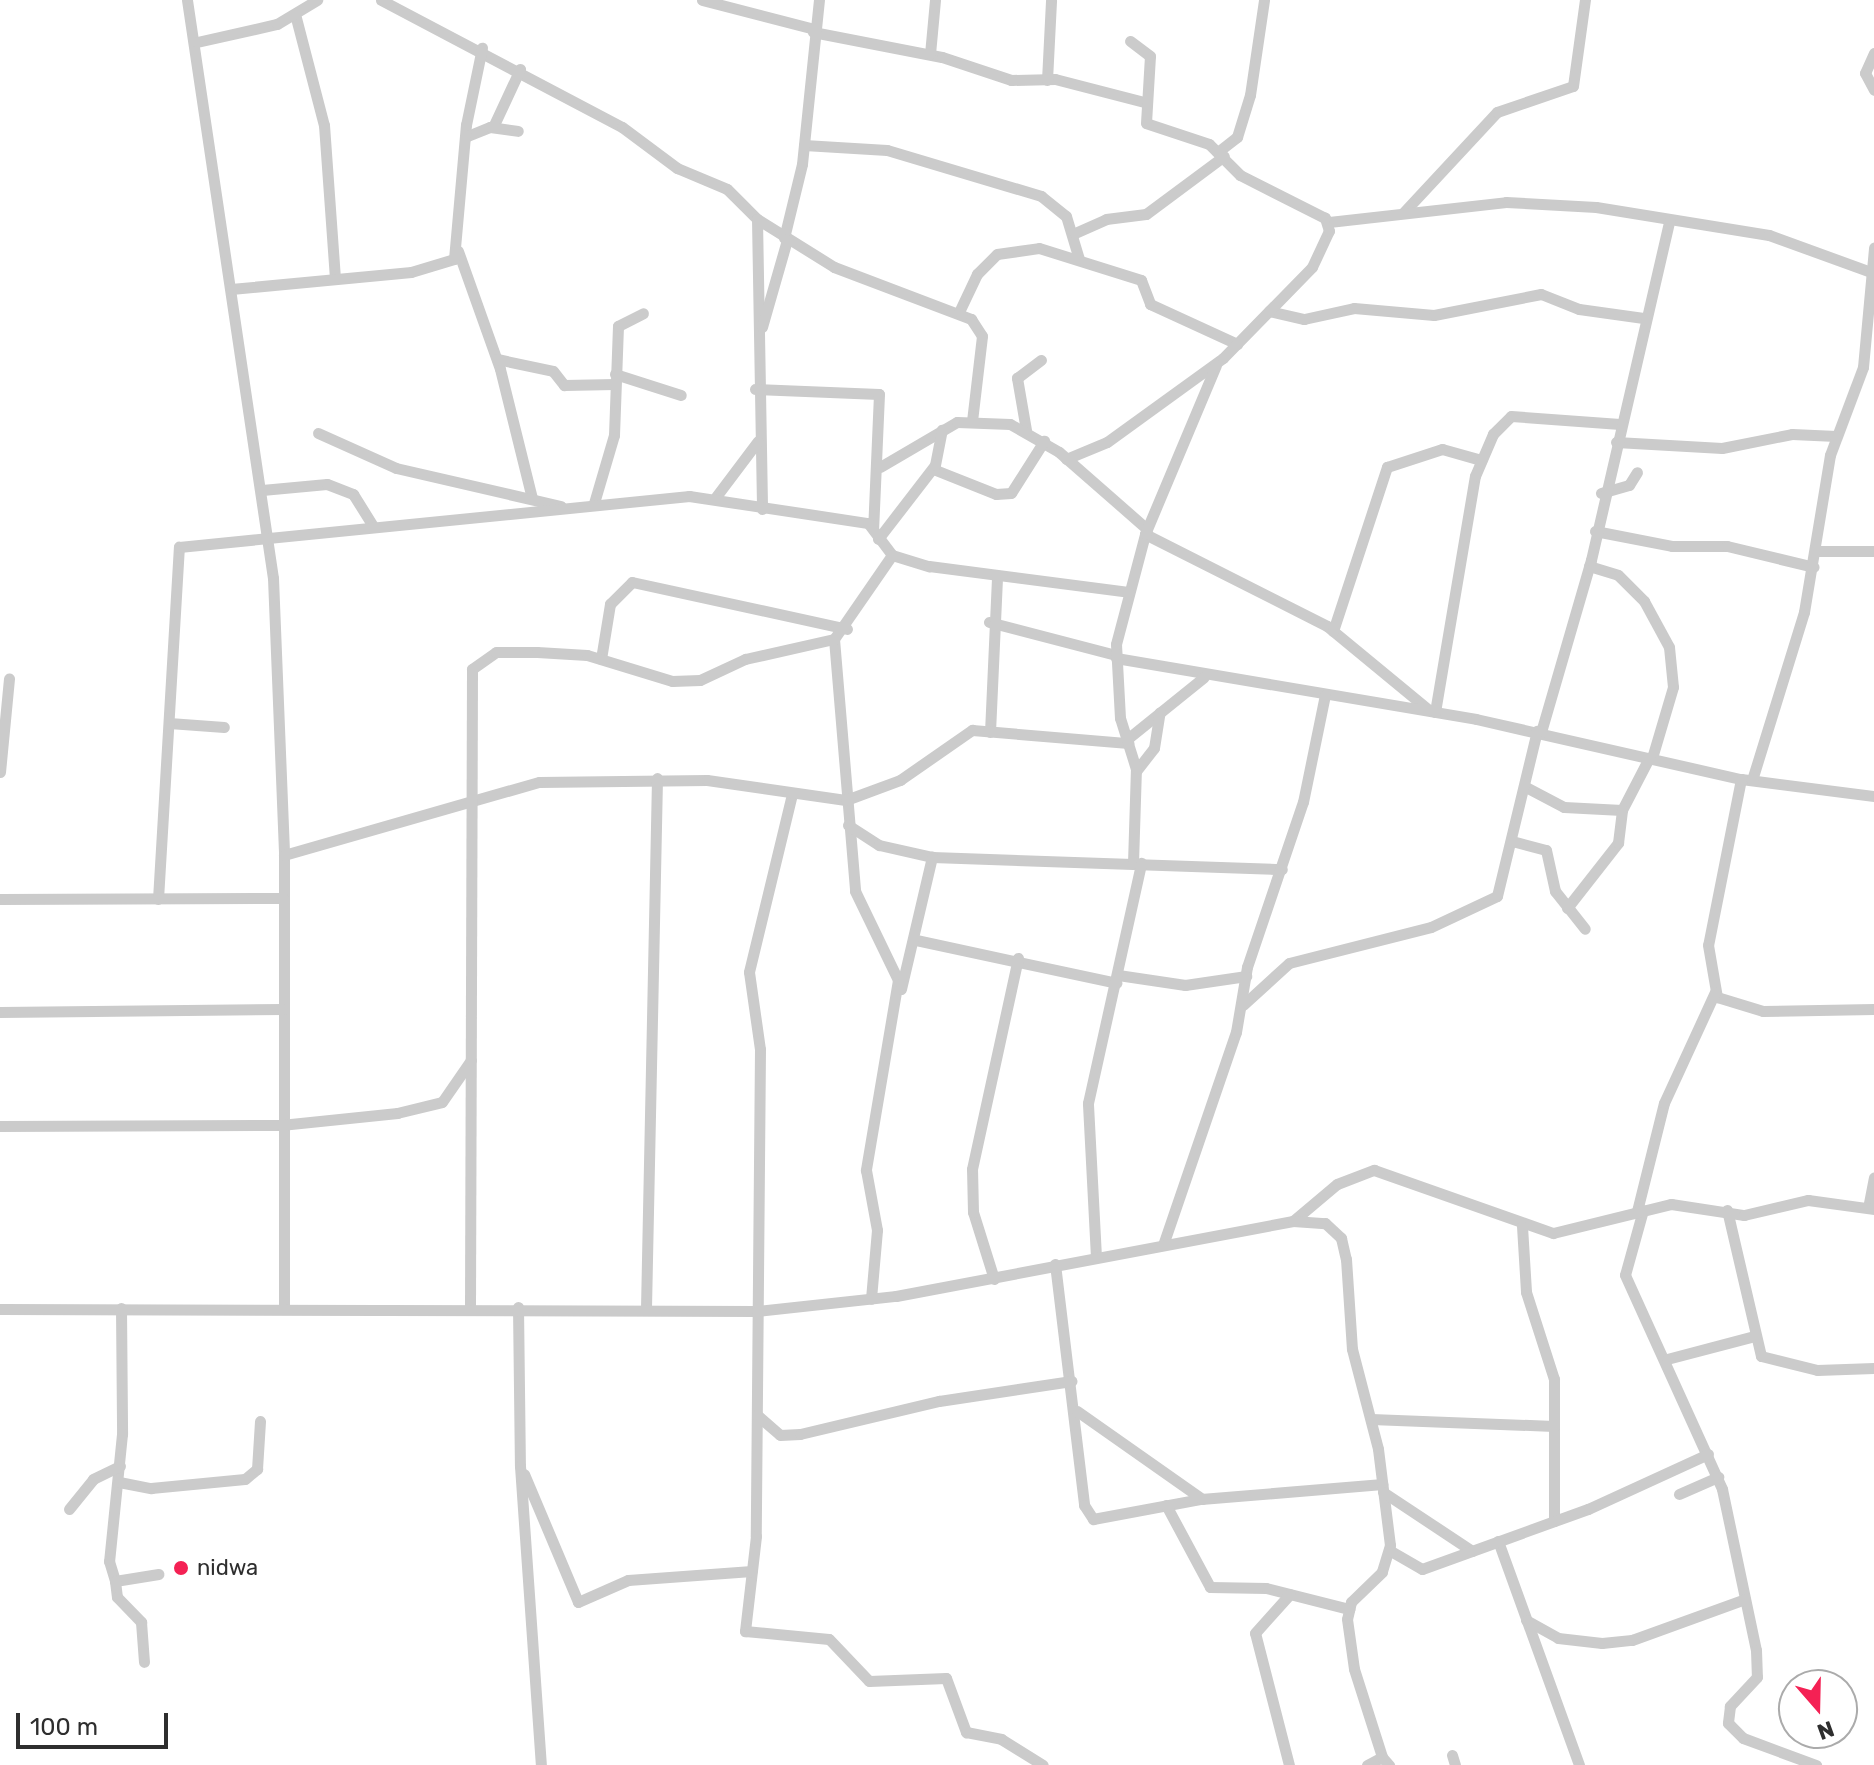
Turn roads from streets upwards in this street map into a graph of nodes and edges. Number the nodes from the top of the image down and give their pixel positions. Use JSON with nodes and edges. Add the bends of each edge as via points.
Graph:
{"nodes":[{"id":1,"x":187,"y":0,"type":"edge"},
{"id":2,"x":317,"y":0,"type":"edge"},
{"id":3,"x":381,"y":0,"type":"edge"},
{"id":4,"x":702,"y":0,"type":"edge"},
{"id":5,"x":819,"y":0,"type":"edge"},
{"id":6,"x":935,"y":0,"type":"edge"},
{"id":7,"x":1051,"y":0,"type":"edge"},
{"id":8,"x":1264,"y":0,"type":"edge"},
{"id":9,"x":1585,"y":0,"type":"edge"},
{"id":10,"x":295,"y":14,"type":"junction"},
{"id":11,"x":814,"y":31,"type":"junction"},
{"id":12,"x":1130,"y":41,"type":"dead end"},
{"id":13,"x":197,"y":42,"type":"junction"},
{"id":14,"x":482,"y":48,"type":"junction"},
{"id":15,"x":1874,"y":53,"type":"edge"},
{"id":16,"x":930,"y":54,"type":"junction"},
{"id":17,"x":520,"y":69,"type":"junction"},
{"id":18,"x":1047,"y":80,"type":"junction"},
{"id":19,"x":1874,"y":90,"type":"edge"},
{"id":20,"x":1144,"y":102,"type":"junction"},
{"id":21,"x":493,"y":127,"type":"junction"},
{"id":22,"x":518,"y":131,"type":"dead end"},
{"id":23,"x":465,"y":137,"type":"junction"},
{"id":24,"x":804,"y":145,"type":"junction"},
{"id":25,"x":1222,"y":154,"type":"junction"},
{"id":26,"x":1403,"y":213,"type":"junction"},
{"id":27,"x":757,"y":219,"type":"junction"},
{"id":28,"x":1669,"y":221,"type":"junction"},
{"id":29,"x":1329,"y":222,"type":"junction"},
{"id":30,"x":1075,"y":233,"type":"junction"},
{"id":31,"x":785,"y":239,"type":"junction"},
{"id":32,"x":1874,"y":248,"type":"edge"},
{"id":33,"x":458,"y":251,"type":"junction"},
{"id":34,"x":1079,"y":259,"type":"junction"},
{"id":35,"x":1868,"y":271,"type":"junction"},
{"id":36,"x":335,"y":277,"type":"junction"},
{"id":37,"x":1870,"y":287,"type":"edge"},
{"id":38,"x":231,"y":289,"type":"junction"},
{"id":39,"x":1269,"y":311,"type":"junction"},
{"id":40,"x":959,"y":312,"type":"junction"},
{"id":41,"x":643,"y":313,"type":"dead end"},
{"id":42,"x":1643,"y":318,"type":"junction"},
{"id":43,"x":760,"y":334,"type":"junction"},
{"id":44,"x":1237,"y":344,"type":"junction"},
{"id":45,"x":497,"y":359,"type":"junction"},
{"id":46,"x":1041,"y":360,"type":"dead end"},
{"id":47,"x":1217,"y":363,"type":"junction"},
{"id":48,"x":524,"y":364,"type":"junction"},
{"id":49,"x":615,"y":379,"type":"junction"},
{"id":50,"x":501,"y":384,"type":"junction"},
{"id":51,"x":755,"y":389,"type":"junction"},
{"id":52,"x":681,"y":395,"type":"dead end"},
{"id":53,"x":972,"y":421,"type":"junction"},
{"id":54,"x":1620,"y":424,"type":"junction"},
{"id":55,"x":942,"y":430,"type":"junction"},
{"id":56,"x":1026,"y":430,"type":"junction"},
{"id":57,"x":318,"y":433,"type":"dead end"},
{"id":58,"x":1836,"y":436,"type":"junction"},
{"id":59,"x":758,"y":441,"type":"junction"},
{"id":60,"x":1044,"y":441,"type":"junction"},
{"id":61,"x":1616,"y":442,"type":"junction"},
{"id":62,"x":1066,"y":459,"type":"junction"},
{"id":63,"x":1481,"y":460,"type":"junction"},
{"id":64,"x":880,"y":467,"type":"junction"},
{"id":65,"x":933,"y":469,"type":"junction"},
{"id":66,"x":1637,"y":472,"type":"dead end"},
{"id":67,"x":262,"y":490,"type":"junction"},
{"id":68,"x":1601,"y":493,"type":"junction"},
{"id":69,"x":532,"y":498,"type":"junction"},
{"id":70,"x":715,"y":498,"type":"junction"},
{"id":71,"x":594,"y":503,"type":"junction"},
{"id":72,"x":561,"y":506,"type":"junction"},
{"id":73,"x":762,"y":509,"type":"junction"},
{"id":74,"x":374,"y":527,"type":"junction"},
{"id":75,"x":1595,"y":531,"type":"junction"},
{"id":76,"x":1146,"y":532,"type":"junction"},
{"id":77,"x":876,"y":534,"type":"junction"},
{"id":78,"x":268,"y":539,"type":"junction"},
{"id":79,"x":1818,"y":551,"type":"junction"},
{"id":80,"x":1874,"y":551,"type":"edge"},
{"id":81,"x":892,"y":555,"type":"junction"},
{"id":82,"x":1589,"y":566,"type":"junction"},
{"id":83,"x":1814,"y":567,"type":"junction"},
{"id":84,"x":997,"y":577,"type":"junction"},
{"id":85,"x":1128,"y":592,"type":"junction"},
{"id":86,"x":989,"y":622,"type":"junction"},
{"id":87,"x":847,"y":629,"type":"junction"},
{"id":88,"x":1333,"y":631,"type":"junction"},
{"id":89,"x":834,"y":639,"type":"junction"},
{"id":90,"x":1116,"y":656,"type":"junction"},
{"id":91,"x":601,"y":659,"type":"junction"},
{"id":92,"x":1204,"y":677,"type":"junction"},
{"id":93,"x":9,"y":678,"type":"dead end"},
{"id":94,"x":1325,"y":695,"type":"junction"},
{"id":95,"x":1432,"y":711,"type":"junction"},
{"id":96,"x":1160,"y":712,"type":"junction"},
{"id":97,"x":169,"y":723,"type":"junction"},
{"id":98,"x":224,"y":727,"type":"dead end"},
{"id":99,"x":990,"y":732,"type":"junction"},
{"id":100,"x":1539,"y":732,"type":"junction"},
{"id":101,"x":1127,"y":742,"type":"junction"},
{"id":102,"x":1651,"y":758,"type":"junction"},
{"id":103,"x":1136,"y":771,"type":"junction"},
{"id":104,"x":0,"y":772,"type":"edge"},
{"id":105,"x":657,"y":778,"type":"junction"},
{"id":106,"x":1747,"y":780,"type":"junction"},
{"id":107,"x":1526,"y":787,"type":"junction"},
{"id":108,"x":792,"y":794,"type":"junction"},
{"id":109,"x":1874,"y":796,"type":"edge"},
{"id":110,"x":475,"y":800,"type":"junction"},
{"id":111,"x":846,"y":800,"type":"junction"},
{"id":112,"x":1622,"y":810,"type":"junction"},
{"id":113,"x":848,"y":825,"type":"junction"},
{"id":114,"x":1512,"y":841,"type":"junction"},
{"id":115,"x":284,"y":855,"type":"junction"},
{"id":116,"x":932,"y":857,"type":"junction"},
{"id":117,"x":1137,"y":863,"type":"junction"},
{"id":118,"x":1282,"y":869,"type":"junction"},
{"id":119,"x":283,"y":898,"type":"junction"},
{"id":120,"x":0,"y":899,"type":"edge"},
{"id":121,"x":158,"y":899,"type":"junction"},
{"id":122,"x":1567,"y":908,"type":"junction"},
{"id":123,"x":1585,"y":929,"type":"dead end"},
{"id":124,"x":916,"y":940,"type":"junction"},
{"id":125,"x":1018,"y":958,"type":"junction"},
{"id":126,"x":1246,"y":976,"type":"junction"},
{"id":127,"x":1117,"y":979,"type":"junction"},
{"id":128,"x":1715,"y":992,"type":"junction"},
{"id":129,"x":1243,"y":1005,"type":"junction"},
{"id":130,"x":283,"y":1009,"type":"junction"},
{"id":131,"x":1874,"y":1009,"type":"edge"},
{"id":132,"x":0,"y":1012,"type":"edge"},
{"id":133,"x":895,"y":1013,"type":"junction"},
{"id":134,"x":472,"y":1058,"type":"junction"},
{"id":135,"x":281,"y":1125,"type":"junction"},
{"id":136,"x":0,"y":1126,"type":"edge"},
{"id":137,"x":1874,"y":1178,"type":"edge"},
{"id":138,"x":1871,"y":1208,"type":"edge"},
{"id":139,"x":1727,"y":1210,"type":"junction"},
{"id":140,"x":1640,"y":1211,"type":"junction"},
{"id":141,"x":1293,"y":1221,"type":"junction"},
{"id":142,"x":1522,"y":1226,"type":"junction"},
{"id":143,"x":1163,"y":1245,"type":"junction"},
{"id":144,"x":1096,"y":1257,"type":"junction"},
{"id":145,"x":1055,"y":1264,"type":"junction"},
{"id":146,"x":994,"y":1279,"type":"junction"},
{"id":147,"x":871,"y":1299,"type":"junction"},
{"id":148,"x":470,"y":1307,"type":"junction"},
{"id":149,"x":518,"y":1307,"type":"junction"},
{"id":150,"x":121,"y":1308,"type":"junction"},
{"id":151,"x":284,"y":1308,"type":"junction"},
{"id":152,"x":646,"y":1308,"type":"junction"},
{"id":153,"x":0,"y":1309,"type":"edge"},
{"id":154,"x":757,"y":1311,"type":"junction"},
{"id":155,"x":1751,"y":1337,"type":"junction"},
{"id":156,"x":1667,"y":1359,"type":"junction"},
{"id":157,"x":1874,"y":1368,"type":"edge"},
{"id":158,"x":1071,"y":1381,"type":"junction"},
{"id":159,"x":1077,"y":1411,"type":"junction"},
{"id":160,"x":756,"y":1415,"type":"junction"},
{"id":161,"x":1371,"y":1419,"type":"junction"},
{"id":162,"x":260,"y":1421,"type":"dead end"},
{"id":163,"x":1554,"y":1426,"type":"junction"},
{"id":164,"x":1708,"y":1454,"type":"junction"},
{"id":165,"x":120,"y":1466,"type":"junction"},
{"id":166,"x":520,"y":1466,"type":"junction"},
{"id":167,"x":1718,"y":1477,"type":"junction"},
{"id":168,"x":119,"y":1482,"type":"junction"},
{"id":169,"x":1382,"y":1488,"type":"junction"},
{"id":170,"x":1679,"y":1494,"type":"dead end"},
{"id":171,"x":1203,"y":1499,"type":"junction"},
{"id":172,"x":1166,"y":1505,"type":"junction"},
{"id":173,"x":69,"y":1509,"type":"dead end"},
{"id":174,"x":1554,"y":1521,"type":"junction"},
{"id":175,"x":1498,"y":1541,"type":"junction"},
{"id":176,"x":1389,"y":1550,"type":"junction"},
{"id":177,"x":1472,"y":1551,"type":"junction"},
{"id":178,"x":752,"y":1571,"type":"junction"},
{"id":179,"x":158,"y":1574,"type":"dead end"},
{"id":180,"x":115,"y":1581,"type":"junction"},
{"id":181,"x":1290,"y":1594,"type":"junction"},
{"id":182,"x":1745,"y":1599,"type":"junction"},
{"id":183,"x":1349,"y":1609,"type":"junction"},
{"id":184,"x":1526,"y":1620,"type":"junction"},
{"id":185,"x":144,"y":1662,"type":"dead end"},
{"id":186,"x":1386,"y":1761,"type":"edge"},
{"id":187,"x":541,"y":1765,"type":"edge"},
{"id":188,"x":1043,"y":1765,"type":"edge"},
{"id":189,"x":1289,"y":1765,"type":"edge"},
{"id":190,"x":1367,"y":1765,"type":"edge"},
{"id":191,"x":1579,"y":1765,"type":"edge"},
{"id":192,"x":1816,"y":1765,"type":"edge"}],
"edges":[{"from":1,"to":13,"type":"street"},
{"from":2,"to":10,"type":"street"},
{"from":3,"to":14,"type":"street"},
{"from":4,"to":11,"type":"street"},
{"from":5,"to":11,"type":"street"},
{"from":6,"to":16,"type":"street"},
{"from":7,"to":18,"type":"street"},
{"from":8,"to":25,"type":"street","via":[[1250,95],[1237,137]]},
{"from":9,"to":26,"type":"street","via":[[1573,86],[1497,112]]},
{"from":10,"to":13,"type":"street"},
{"from":10,"to":36,"type":"street","via":[[324,125]]},
{"from":11,"to":16,"type":"street"},
{"from":11,"to":24,"type":"street"},
{"from":12,"to":20,"type":"street","via":[[1150,56]]},
{"from":13,"to":38,"type":"street"},
{"from":14,"to":17,"type":"street"},
{"from":14,"to":23,"type":"street"},
{"from":15,"to":19,"type":"street","via":[[1865,73]]},
{"from":16,"to":18,"type":"street","via":[[1011,80]]},
{"from":17,"to":21,"type":"street"},
{"from":17,"to":27,"type":"street","via":[[622,127],[677,168],[727,189]]},
{"from":18,"to":20,"type":"street"},
{"from":20,"to":25,"type":"street","via":[[1148,124],[1185,131]]},
{"from":21,"to":22,"type":"street"},
{"from":21,"to":23,"type":"street"},
{"from":23,"to":33,"type":"street"},
{"from":24,"to":30,"type":"street","via":[[887,150],[1041,196],[1058,205]]},
{"from":24,"to":31,"type":"street"},
{"from":25,"to":29,"type":"street","via":[[1240,175]]},
{"from":25,"to":30,"type":"street","via":[[1146,214],[1106,219]]},
{"from":26,"to":28,"type":"street","via":[[1523,202]]},
{"from":26,"to":29,"type":"street"},
{"from":27,"to":31,"type":"street"},
{"from":27,"to":43,"type":"street","via":[[752,277]]},
{"from":28,"to":35,"type":"street","via":[[1769,235]]},
{"from":28,"to":42,"type":"street"},
{"from":29,"to":39,"type":"street","via":[[1312,267]]},
{"from":30,"to":34,"type":"street"},
{"from":31,"to":40,"type":"street","via":[[834,267]]},
{"from":31,"to":43,"type":"street"},
{"from":32,"to":35,"type":"street"},
{"from":33,"to":36,"type":"street","via":[[439,267]]},
{"from":33,"to":45,"type":"street"},
{"from":34,"to":40,"type":"street","via":[[1039,248],[997,254],[977,274]]},
{"from":34,"to":44,"type":"street","via":[[1144,282],[1150,304]]},
{"from":35,"to":37,"type":"street"},
{"from":36,"to":38,"type":"street"},
{"from":37,"to":58,"type":"street","via":[[1863,367]]},
{"from":38,"to":67,"type":"street"},
{"from":39,"to":42,"type":"street","via":[[1304,319],[1354,308],[1444,314],[1541,294],[1579,309]]},
{"from":39,"to":44,"type":"street"},
{"from":40,"to":53,"type":"street","via":[[982,336]]},
{"from":41,"to":49,"type":"street","via":[[618,326]]},
{"from":42,"to":54,"type":"street"},
{"from":43,"to":51,"type":"street"},
{"from":44,"to":47,"type":"street"},
{"from":45,"to":48,"type":"street"},
{"from":45,"to":50,"type":"street"},
{"from":46,"to":56,"type":"street","via":[[1017,378]]},
{"from":47,"to":62,"type":"street","via":[[1107,442]]},
{"from":47,"to":76,"type":"street"},
{"from":48,"to":49,"type":"street","via":[[553,371],[564,385]]},
{"from":48,"to":50,"type":"street"},
{"from":49,"to":52,"type":"street"},
{"from":49,"to":71,"type":"street","via":[[614,435]]},
{"from":50,"to":69,"type":"street"},
{"from":51,"to":59,"type":"street"},
{"from":51,"to":64,"type":"street","via":[[877,393]]},
{"from":53,"to":55,"type":"street"},
{"from":53,"to":56,"type":"street"},
{"from":54,"to":61,"type":"street"},
{"from":54,"to":63,"type":"street","via":[[1511,416]]},
{"from":55,"to":64,"type":"street"},
{"from":55,"to":65,"type":"street"},
{"from":56,"to":60,"type":"street"},
{"from":57,"to":69,"type":"street","via":[[396,468]]},
{"from":58,"to":61,"type":"street","via":[[1792,434],[1722,448]]},
{"from":58,"to":79,"type":"street"},
{"from":59,"to":70,"type":"street"},
{"from":59,"to":73,"type":"street"},
{"from":60,"to":62,"type":"street"},
{"from":60,"to":65,"type":"street","via":[[1011,493],[981,490]]},
{"from":61,"to":68,"type":"street"},
{"from":62,"to":76,"type":"street"},
{"from":63,"to":88,"type":"street","via":[[1442,449],[1387,467]]},
{"from":63,"to":95,"type":"street"},
{"from":64,"to":77,"type":"street"},
{"from":65,"to":77,"type":"street"},
{"from":66,"to":68,"type":"street","via":[[1629,485]]},
{"from":67,"to":74,"type":"street","via":[[327,484],[353,494]]},
{"from":67,"to":78,"type":"street"},
{"from":68,"to":75,"type":"street"},
{"from":69,"to":72,"type":"street"},
{"from":70,"to":71,"type":"street"},
{"from":70,"to":73,"type":"street"},
{"from":71,"to":72,"type":"street"},
{"from":72,"to":74,"type":"street"},
{"from":73,"to":77,"type":"street"},
{"from":74,"to":78,"type":"street"},
{"from":75,"to":82,"type":"street"},
{"from":75,"to":83,"type":"street","via":[[1672,546],[1752,550]]},
{"from":76,"to":85,"type":"street"},
{"from":76,"to":88,"type":"street"},
{"from":77,"to":81,"type":"street"},
{"from":78,"to":97,"type":"street","via":[[176,549]]},
{"from":78,"to":115,"type":"street"},
{"from":79,"to":80,"type":"street"},
{"from":79,"to":83,"type":"street"},
{"from":81,"to":84,"type":"street"},
{"from":81,"to":87,"type":"street"},
{"from":82,"to":100,"type":"street"},
{"from":82,"to":102,"type":"street","via":[[1618,575],[1644,601],[1669,647],[1673,687]]},
{"from":83,"to":106,"type":"street"},
{"from":84,"to":85,"type":"street"},
{"from":84,"to":86,"type":"street"},
{"from":85,"to":90,"type":"street"},
{"from":86,"to":90,"type":"street"},
{"from":86,"to":99,"type":"street"},
{"from":87,"to":89,"type":"street"},
{"from":87,"to":91,"type":"street","via":[[632,582],[610,604]]},
{"from":88,"to":95,"type":"street"},
{"from":89,"to":91,"type":"street","via":[[687,682]]},
{"from":89,"to":111,"type":"street"},
{"from":90,"to":92,"type":"street"},
{"from":90,"to":101,"type":"street"},
{"from":91,"to":110,"type":"street","via":[[496,652],[477,662],[469,686]]},
{"from":92,"to":94,"type":"street"},
{"from":92,"to":96,"type":"street"},
{"from":93,"to":104,"type":"street"},
{"from":94,"to":95,"type":"street"},
{"from":94,"to":118,"type":"street"},
{"from":95,"to":100,"type":"street"},
{"from":96,"to":101,"type":"street"},
{"from":96,"to":103,"type":"street","via":[[1154,748]]},
{"from":97,"to":98,"type":"street"},
{"from":97,"to":121,"type":"street"},
{"from":99,"to":101,"type":"street"},
{"from":99,"to":111,"type":"street","via":[[962,734],[900,780]]},
{"from":100,"to":102,"type":"street"},
{"from":100,"to":107,"type":"street"},
{"from":101,"to":103,"type":"street"},
{"from":102,"to":106,"type":"street"},
{"from":102,"to":112,"type":"street"},
{"from":103,"to":117,"type":"street"},
{"from":105,"to":108,"type":"street"},
{"from":105,"to":110,"type":"street","via":[[539,782]]},
{"from":105,"to":152,"type":"street"},
{"from":106,"to":109,"type":"street"},
{"from":106,"to":128,"type":"street","via":[[1708,945]]},
{"from":107,"to":112,"type":"street","via":[[1569,808]]},
{"from":107,"to":114,"type":"street"},
{"from":108,"to":111,"type":"street"},
{"from":108,"to":154,"type":"street","via":[[749,972],[760,1049]]},
{"from":110,"to":115,"type":"street"},
{"from":110,"to":134,"type":"street"},
{"from":111,"to":113,"type":"street"},
{"from":112,"to":122,"type":"street","via":[[1618,843]]},
{"from":113,"to":116,"type":"street","via":[[879,845]]},
{"from":113,"to":133,"type":"street","via":[[855,891],[896,965]]},
{"from":114,"to":122,"type":"street","via":[[1546,850]]},
{"from":114,"to":129,"type":"street","via":[[1497,896],[1431,927],[1289,963]]},
{"from":115,"to":119,"type":"street"},
{"from":116,"to":117,"type":"street"},
{"from":116,"to":124,"type":"street"},
{"from":117,"to":118,"type":"street"},
{"from":117,"to":127,"type":"street"},
{"from":118,"to":126,"type":"street"},
{"from":119,"to":121,"type":"street"},
{"from":119,"to":130,"type":"street"},
{"from":120,"to":121,"type":"street"},
{"from":122,"to":123,"type":"street"},
{"from":124,"to":125,"type":"street"},
{"from":124,"to":133,"type":"street"},
{"from":125,"to":127,"type":"street"},
{"from":125,"to":146,"type":"street","via":[[972,1169],[973,1212]]},
{"from":126,"to":127,"type":"street","via":[[1185,985]]},
{"from":126,"to":129,"type":"street"},
{"from":127,"to":144,"type":"street","via":[[1088,1103]]},
{"from":128,"to":131,"type":"street","via":[[1732,1005],[1763,1011]]},
{"from":128,"to":140,"type":"street","via":[[1664,1103]]},
{"from":129,"to":143,"type":"street"},
{"from":130,"to":132,"type":"street"},
{"from":130,"to":135,"type":"street"},
{"from":133,"to":147,"type":"street","via":[[880,1064],[866,1170],[877,1230]]},
{"from":134,"to":135,"type":"street","via":[[442,1102],[425,1108]]},
{"from":134,"to":148,"type":"street"},
{"from":135,"to":136,"type":"street"},
{"from":135,"to":151,"type":"street"},
{"from":137,"to":138,"type":"street"},
{"from":138,"to":139,"type":"street","via":[[1827,1200],[1755,1215]]},
{"from":139,"to":140,"type":"street","via":[[1698,1203]]},
{"from":139,"to":155,"type":"street"},
{"from":140,"to":142,"type":"street","via":[[1553,1233]]},
{"from":140,"to":156,"type":"street","via":[[1625,1275]]},
{"from":141,"to":142,"type":"street","via":[[1337,1184],[1374,1170]]},
{"from":141,"to":143,"type":"street"},
{"from":141,"to":161,"type":"street","via":[[1325,1223],[1341,1238],[1352,1349]]},
{"from":142,"to":163,"type":"street","via":[[1526,1292],[1552,1366]]},
{"from":143,"to":144,"type":"street"},
{"from":144,"to":145,"type":"street"},
{"from":145,"to":146,"type":"street"},
{"from":145,"to":158,"type":"street"},
{"from":146,"to":147,"type":"street"},
{"from":147,"to":154,"type":"street"},
{"from":148,"to":149,"type":"street"},
{"from":148,"to":151,"type":"street"},
{"from":149,"to":152,"type":"street"},
{"from":149,"to":166,"type":"street"},
{"from":150,"to":151,"type":"street"},
{"from":150,"to":153,"type":"street"},
{"from":150,"to":165,"type":"street"},
{"from":152,"to":154,"type":"street"},
{"from":154,"to":160,"type":"street"},
{"from":155,"to":156,"type":"street"},
{"from":155,"to":157,"type":"street","via":[[1761,1356],[1785,1366]]},
{"from":156,"to":164,"type":"street"},
{"from":158,"to":159,"type":"street"},
{"from":158,"to":160,"type":"street","via":[[939,1401],[800,1434],[780,1435]]},
{"from":159,"to":171,"type":"street"},
{"from":159,"to":172,"type":"street","via":[[1087,1515],[1110,1518]]},
{"from":160,"to":178,"type":"street"},
{"from":161,"to":163,"type":"street"},
{"from":161,"to":169,"type":"street"},
{"from":162,"to":168,"type":"street","via":[[257,1469],[245,1479],[151,1488]]},
{"from":163,"to":174,"type":"street"},
{"from":164,"to":167,"type":"street"},
{"from":164,"to":174,"type":"street"},
{"from":165,"to":168,"type":"street"},
{"from":165,"to":173,"type":"street","via":[[93,1479]]},
{"from":166,"to":178,"type":"street","via":[[578,1602],[628,1580]]},
{"from":166,"to":187,"type":"street"},
{"from":167,"to":170,"type":"street"},
{"from":167,"to":182,"type":"street"},
{"from":168,"to":180,"type":"street","via":[[109,1541]]},
{"from":169,"to":171,"type":"street"},
{"from":169,"to":176,"type":"street"},
{"from":169,"to":177,"type":"street"},
{"from":171,"to":172,"type":"street"},
{"from":172,"to":181,"type":"street","via":[[1210,1587]]},
{"from":174,"to":175,"type":"street"},
{"from":175,"to":177,"type":"street"},
{"from":175,"to":184,"type":"street"},
{"from":176,"to":177,"type":"street","via":[[1422,1569]]},
{"from":176,"to":183,"type":"street","via":[[1382,1572]]},
{"from":178,"to":188,"type":"street","via":[[748,1636],[829,1639],[869,1681],[940,1675],[966,1732],[1001,1739]]},
{"from":179,"to":180,"type":"street"},
{"from":180,"to":185,"type":"street","via":[[117,1597],[141,1622]]},
{"from":181,"to":183,"type":"street"},
{"from":181,"to":189,"type":"street","via":[[1255,1633]]},
{"from":182,"to":184,"type":"street","via":[[1632,1640],[1602,1643],[1558,1638]]},
{"from":182,"to":192,"type":"street","via":[[1759,1669],[1730,1706],[1728,1723],[1743,1738]]},
{"from":183,"to":186,"type":"street","via":[[1354,1669]]},
{"from":184,"to":191,"type":"street"},
{"from":186,"to":190,"type":"street"}]}
